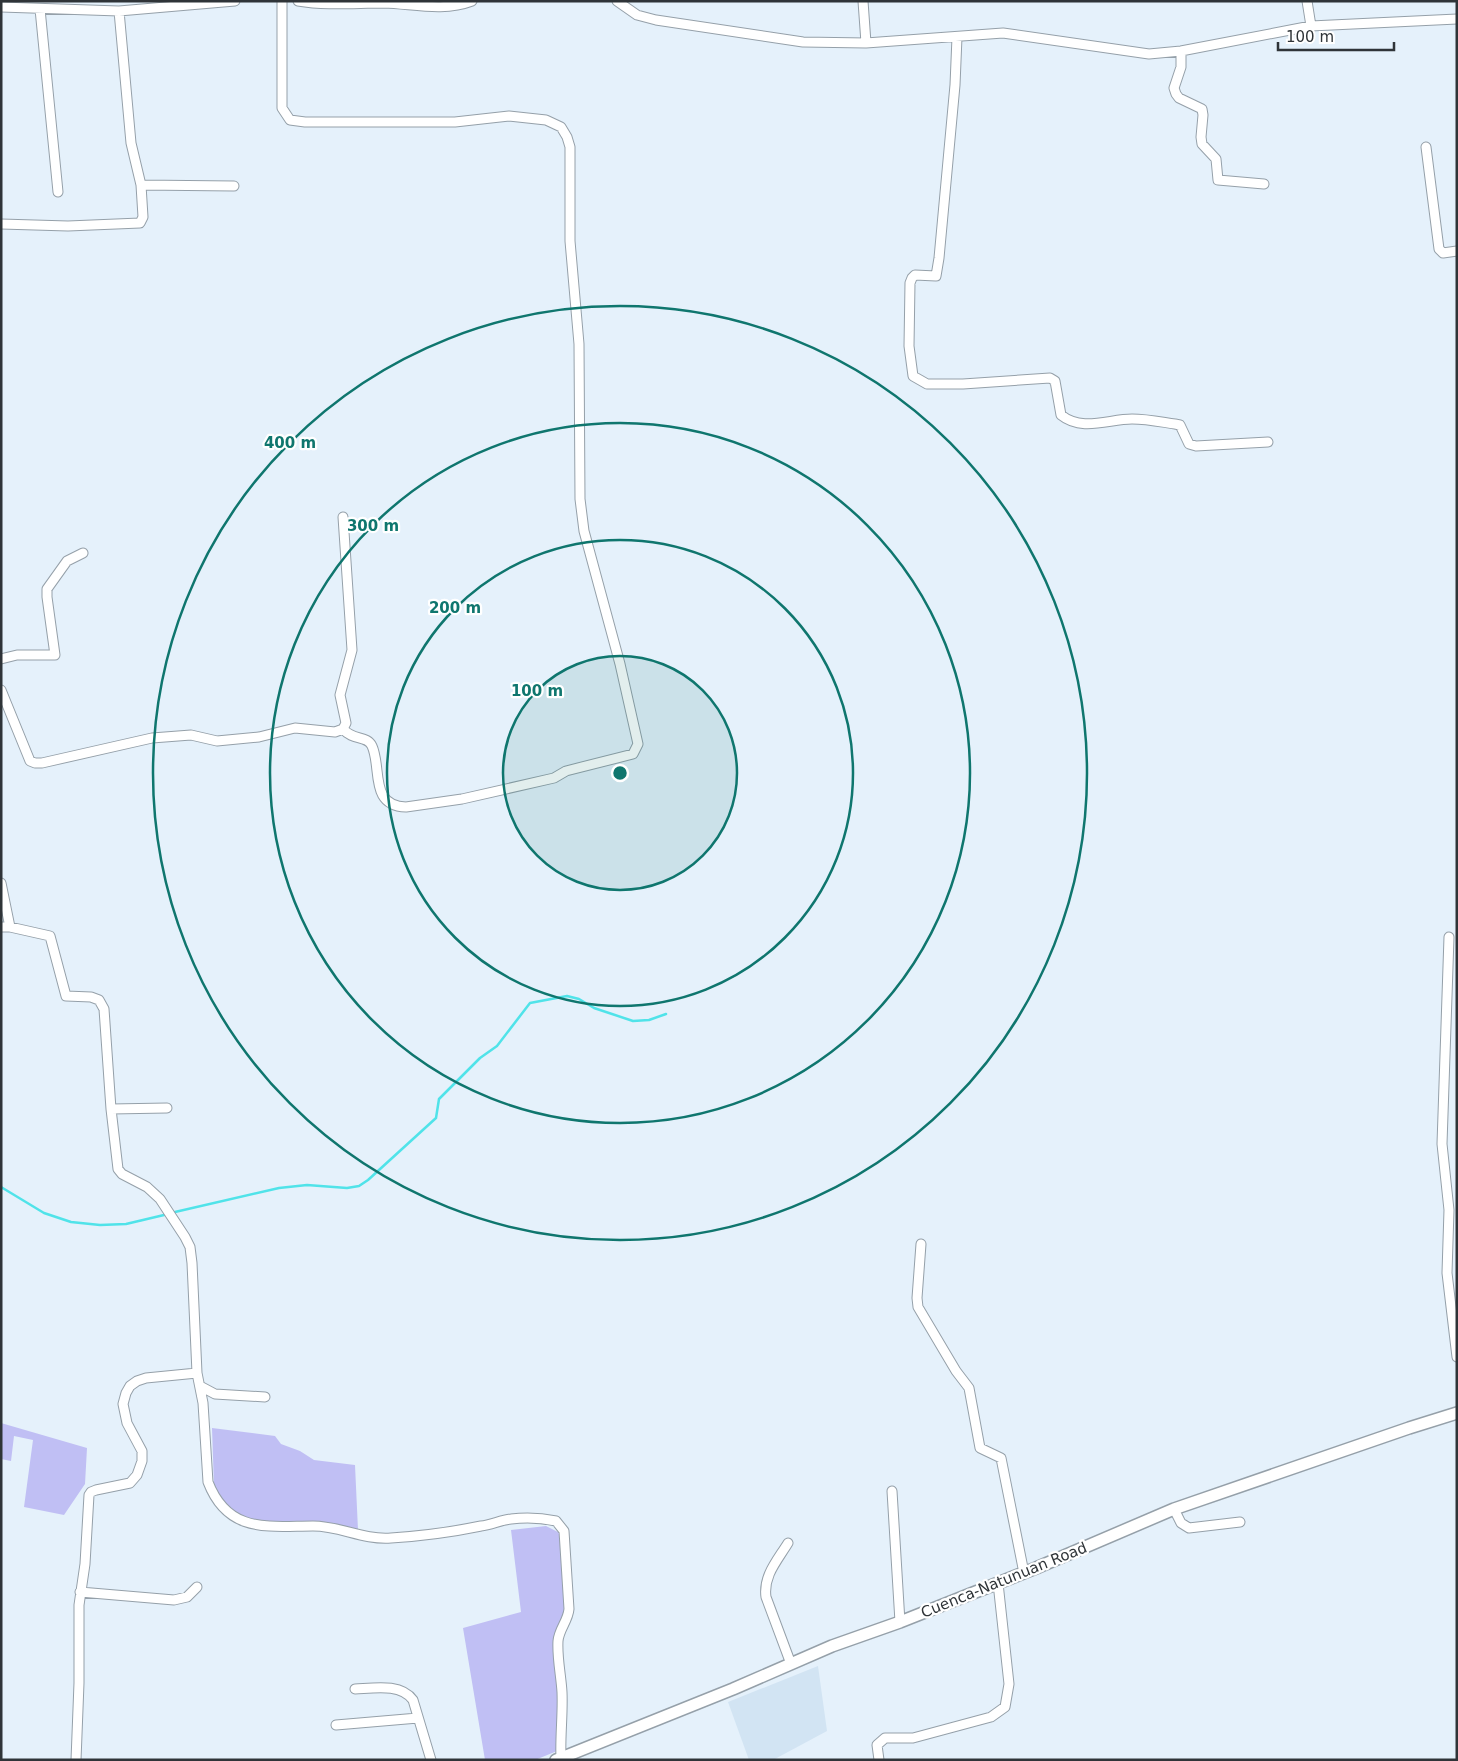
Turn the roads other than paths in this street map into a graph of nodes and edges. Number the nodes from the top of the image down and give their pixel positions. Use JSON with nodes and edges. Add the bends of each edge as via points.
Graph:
{"nodes":[{"id":1,"x":282,"y":1,"type":"edge"},
{"id":2,"x":298,"y":1,"type":"edge"},
{"id":3,"x":472,"y":1,"type":"edge"},
{"id":4,"x":617,"y":1,"type":"edge"},
{"id":5,"x":863,"y":1,"type":"edge"},
{"id":6,"x":1307,"y":1,"type":"edge"},
{"id":7,"x":230,"y":2,"type":"edge"},
{"id":8,"x":1,"y":7,"type":"edge"},
{"id":9,"x":40,"y":9,"type":"junction"},
{"id":10,"x":119,"y":11,"type":"junction"},
{"id":11,"x":1457,"y":19,"type":"edge"},
{"id":12,"x":1311,"y":26,"type":"junction"},
{"id":13,"x":957,"y":37,"type":"junction"},
{"id":14,"x":866,"y":43,"type":"junction"},
{"id":15,"x":1181,"y":51,"type":"junction"},
{"id":16,"x":1426,"y":147,"type":"dead end"},
{"id":17,"x":1264,"y":184,"type":"dead end"},
{"id":18,"x":141,"y":185,"type":"junction"},
{"id":19,"x":234,"y":186,"type":"dead end"},
{"id":20,"x":58,"y":192,"type":"dead end"},
{"id":21,"x":1,"y":224,"type":"edge"},
{"id":22,"x":1457,"y":251,"type":"edge"},
{"id":23,"x":1268,"y":442,"type":"dead end"},
{"id":24,"x":344,"y":517,"type":"dead end"},
{"id":25,"x":83,"y":553,"type":"dead end"},
{"id":26,"x":1,"y":659,"type":"edge"},
{"id":27,"x":1,"y":690,"type":"edge"},
{"id":28,"x":343,"y":729,"type":"junction"},
{"id":29,"x":1,"y":883,"type":"edge"},
{"id":30,"x":6,"y":927,"type":"edge"},
{"id":31,"x":1449,"y":937,"type":"dead end"},
{"id":32,"x":167,"y":1108,"type":"dead end"},
{"id":33,"x":110,"y":1109,"type":"junction"},
{"id":34,"x":921,"y":1244,"type":"dead end"},
{"id":35,"x":1457,"y":1357,"type":"edge"},
{"id":36,"x":197,"y":1373,"type":"junction"},
{"id":37,"x":200,"y":1386,"type":"junction"},
{"id":38,"x":265,"y":1398,"type":"dead end"},
{"id":39,"x":1457,"y":1413,"type":"edge"},
{"id":40,"x":892,"y":1491,"type":"dead end"},
{"id":41,"x":1174,"y":1509,"type":"junction"},
{"id":42,"x":1240,"y":1522,"type":"dead end"},
{"id":43,"x":788,"y":1543,"type":"dead end"},
{"id":44,"x":1024,"y":1573,"type":"junction"},
{"id":45,"x":998,"y":1582,"type":"junction"},
{"id":46,"x":197,"y":1587,"type":"dead end"},
{"id":47,"x":80,"y":1592,"type":"junction"},
{"id":48,"x":900,"y":1622,"type":"junction"},
{"id":49,"x":791,"y":1664,"type":"junction"},
{"id":50,"x":355,"y":1689,"type":"dead end"},
{"id":51,"x":418,"y":1718,"type":"junction"},
{"id":52,"x":336,"y":1725,"type":"dead end"},
{"id":53,"x":558,"y":1759,"type":"edge"},
{"id":54,"x":76,"y":1760,"type":"edge"},
{"id":55,"x":432,"y":1760,"type":"edge"},
{"id":56,"x":879,"y":1760,"type":"edge"}],
"edges":[{"from":1,"to":28,"type":"street","via":[[282,108],[290,120],[455,122],[509,116],[546,120],[561,128],[568,137],[570,241],[579,344],[580,499],[584,531],[638,744],[633,754],[566,771],[554,778],[462,799],[397,806],[390,804],[378,786],[372,745],[367,740],[350,737]]},
{"from":2,"to":3,"type":"street","via":[[443,8]]},
{"from":4,"to":14,"type":"street","via":[[637,15],[656,20],[803,42]]},
{"from":5,"to":14,"type":"street"},
{"from":6,"to":12,"type":"street"},
{"from":7,"to":10,"type":"street"},
{"from":8,"to":9,"type":"street"},
{"from":9,"to":10,"type":"street"},
{"from":9,"to":20,"type":"street"},
{"from":10,"to":18,"type":"street","via":[[131,144]]},
{"from":11,"to":12,"type":"street"},
{"from":12,"to":15,"type":"street"},
{"from":13,"to":14,"type":"street"},
{"from":13,"to":15,"type":"street","via":[[1003,33],[1149,54]]},
{"from":13,"to":23,"type":"street","via":[[936,276],[915,275],[910,283],[909,346],[913,376],[928,384],[1050,378],[1055,382],[1061,415],[1069,421],[1092,423],[1133,419],[1175,424],[1180,425],[1189,444],[1196,446]]},
{"from":15,"to":17,"type":"street","via":[[1181,67],[1174,88],[1179,98],[1202,109],[1202,144],[1216,159],[1218,180]]},
{"from":16,"to":22,"type":"street","via":[[1439,249],[1443,253]]},
{"from":18,"to":19,"type":"street"},
{"from":18,"to":21,"type":"street","via":[[143,217],[140,223]]},
{"from":24,"to":28,"type":"street","via":[[352,650],[340,695],[346,723]]},
{"from":25,"to":26,"type":"street","via":[[66,561],[47,589],[55,655],[17,655]]},
{"from":27,"to":28,"type":"street","via":[[30,761],[35,763],[152,738],[191,735],[217,741],[259,737],[295,728],[335,732]]},
{"from":29,"to":30,"type":"street"},
{"from":30,"to":33,"type":"street","via":[[50,936],[66,996],[99,1000],[104,1009]]},
{"from":31,"to":35,"type":"street","via":[[1442,1144],[1449,1210],[1448,1273]]},
{"from":32,"to":33,"type":"street"},
{"from":33,"to":36,"type":"street","via":[[118,1169],[154,1193],[190,1247]]},
{"from":34,"to":44,"type":"street","via":[[918,1306],[969,1388],[980,1448],[1001,1458]]},
{"from":36,"to":37,"type":"street"},
{"from":36,"to":47,"type":"street","via":[[146,1378],[130,1386],[126,1393],[123,1404],[127,1422],[142,1451],[142,1461],[130,1483],[96,1490],[89,1495]]},
{"from":37,"to":38,"type":"street","via":[[214,1394]]},
{"from":37,"to":53,"type":"street","via":[[208,1482],[226,1511],[242,1521],[261,1526],[326,1527],[379,1539],[439,1533],[510,1519],[543,1518],[562,1526],[569,1609],[558,1639],[562,1692]]},
{"from":39,"to":41,"type":"main road","name":"Cuenca-Natunuan Road"},
{"from":40,"to":48,"type":"street"},
{"from":41,"to":42,"type":"street","via":[[1181,1523],[1188,1528]]},
{"from":41,"to":44,"type":"main road","name":"Cuenca-Natunuan Road"},
{"from":43,"to":49,"type":"street","via":[[766,1580],[765,1588]]},
{"from":44,"to":45,"type":"main road","name":"Cuenca-Natunuan Road"},
{"from":45,"to":48,"type":"main road","name":"Cuenca-Natunuan Road"},
{"from":45,"to":56,"type":"street","via":[[1009,1684],[1005,1706],[991,1717],[922,1736],[885,1738],[877,1745]]},
{"from":46,"to":47,"type":"street","via":[[187,1597],[174,1600]]},
{"from":47,"to":54,"type":"street"},
{"from":48,"to":49,"type":"main road","name":"Cuenca-Natunuan Road"},
{"from":49,"to":53,"type":"main road","name":"Cuenca-Natunuan Road"},
{"from":50,"to":51,"type":"street","via":[[382,1688],[405,1692],[414,1700]]},
{"from":51,"to":52,"type":"street"},
{"from":51,"to":55,"type":"street"}]}
